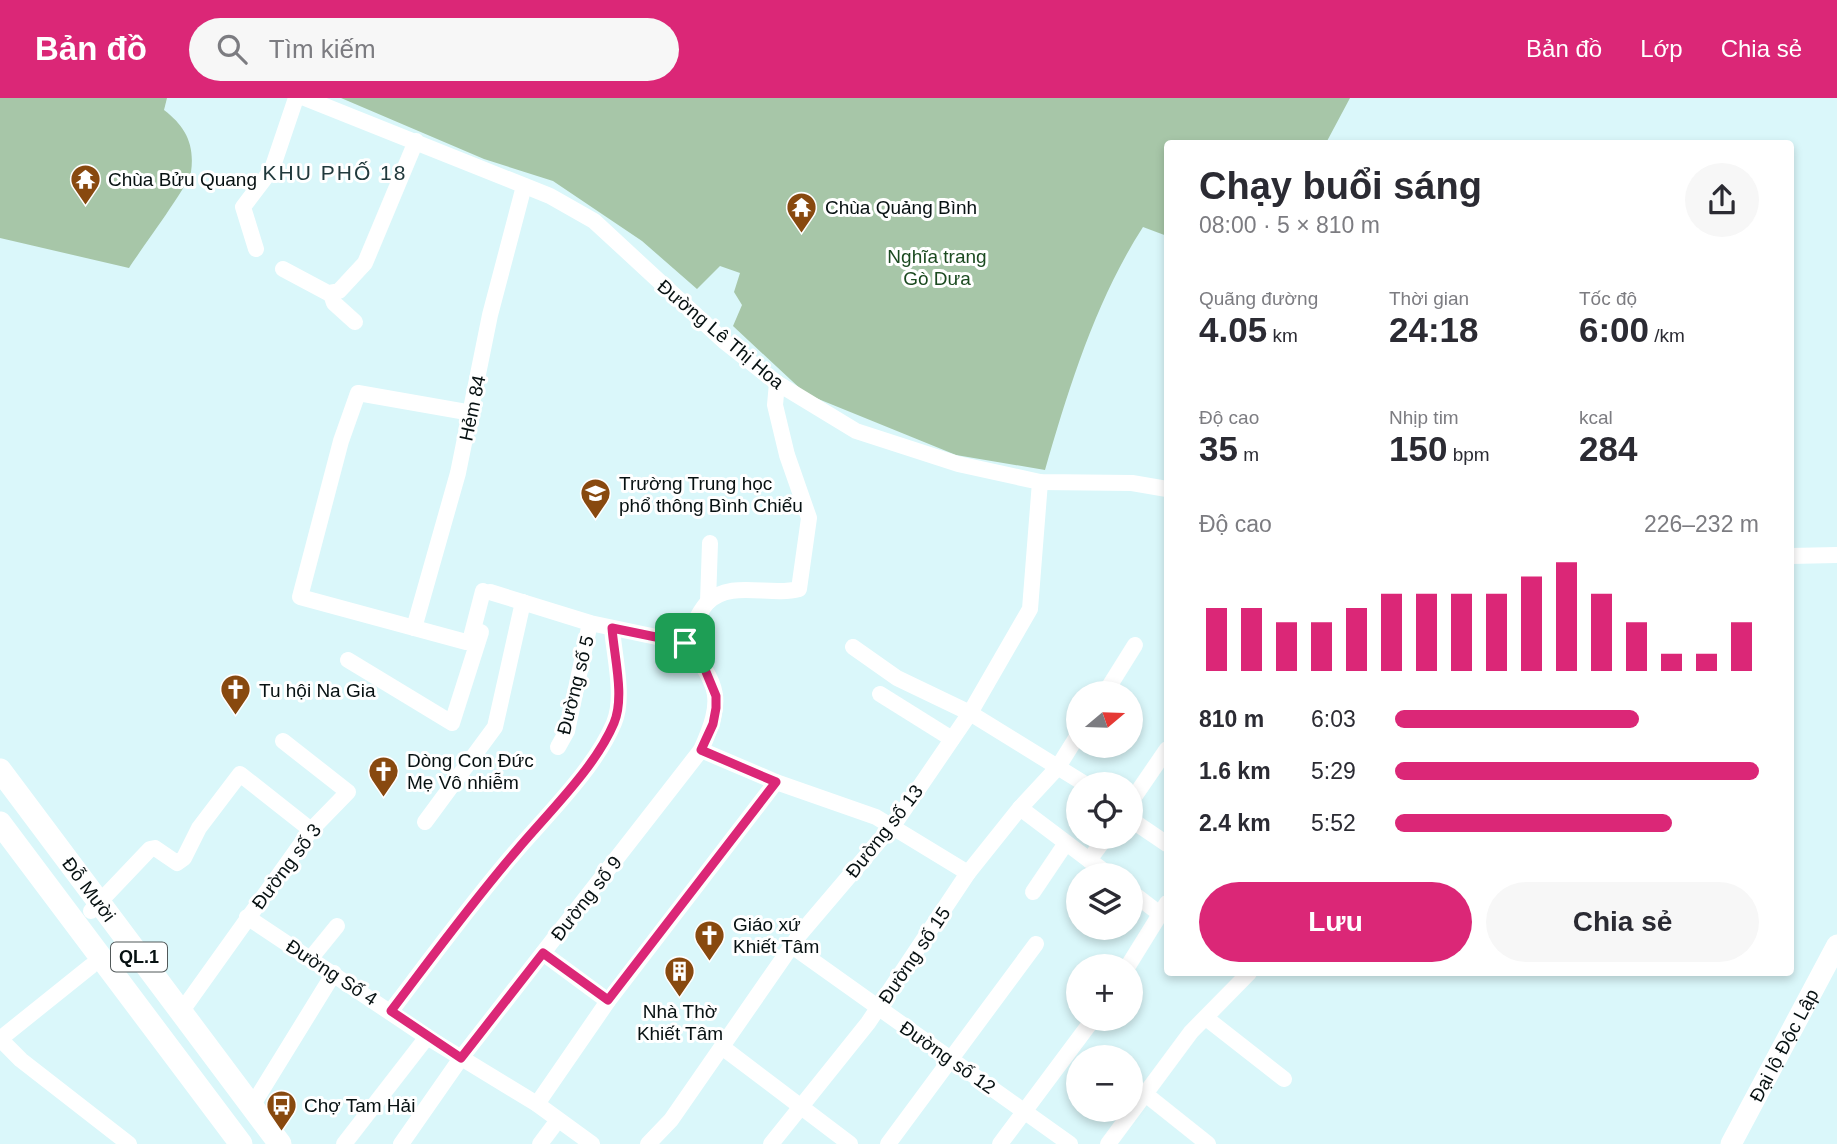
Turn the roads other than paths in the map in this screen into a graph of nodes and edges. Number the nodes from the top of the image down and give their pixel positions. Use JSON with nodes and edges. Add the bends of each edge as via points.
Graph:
{"nodes":[{"id":1,"x":296,"y":98,"type":"edge"},
{"id":2,"x":306,"y":98,"type":"edge"},
{"id":3,"x":416,"y":141,"type":"junction"},
{"id":4,"x":524,"y":186,"type":"junction"},
{"id":5,"x":256,"y":249,"type":"dead end"},
{"id":6,"x":283,"y":269,"type":"dead end"},
{"id":7,"x":331,"y":294,"type":"junction"},
{"id":8,"x":355,"y":322,"type":"dead end"},
{"id":9,"x":777,"y":383,"type":"junction"},
{"id":10,"x":472,"y":413,"type":"junction"},
{"id":11,"x":1040,"y":482,"type":"junction"},
{"id":12,"x":1164,"y":488,"type":"edge"},
{"id":13,"x":710,"y":543,"type":"dead end"},
{"id":14,"x":1837,"y":555,"type":"edge"},
{"id":15,"x":1794,"y":556,"type":"edge"},
{"id":16,"x":489,"y":592,"type":"junction"},
{"id":17,"x":708,"y":602,"type":"junction"},
{"id":18,"x":523,"y":603,"type":"junction"},
{"id":19,"x":590,"y":623,"type":"junction"},
{"id":20,"x":414,"y":628,"type":"junction"},
{"id":21,"x":612,"y":628,"type":"junction"},
{"id":22,"x":685,"y":643,"type":"junction"},
{"id":23,"x":1135,"y":645,"type":"dead end"},
{"id":24,"x":853,"y":647,"type":"dead end"},
{"id":25,"x":348,"y":660,"type":"dead end"},
{"id":26,"x":1112,"y":681,"type":"edge"},
{"id":27,"x":880,"y":694,"type":"dead end"},
{"id":28,"x":970,"y":713,"type":"junction"},
{"id":29,"x":952,"y":738,"type":"junction"},
{"id":30,"x":283,"y":741,"type":"dead end"},
{"id":31,"x":558,"y":747,"type":"dead end"},
{"id":32,"x":701,"y":750,"type":"junction"},
{"id":33,"x":1164,"y":753,"type":"edge"},
{"id":34,"x":1066,"y":754,"type":"edge"},
{"id":35,"x":1058,"y":767,"type":"junction"},
{"id":36,"x":0,"y":769,"type":"edge"},
{"id":37,"x":1066,"y":772,"type":"edge"},
{"id":38,"x":776,"y":782,"type":"junction"},
{"id":39,"x":1143,"y":784,"type":"edge"},
{"id":40,"x":0,"y":790,"type":"edge"},
{"id":41,"x":1020,"y":808,"type":"junction"},
{"id":42,"x":425,"y":822,"type":"dead end"},
{"id":43,"x":0,"y":824,"type":"edge"},
{"id":44,"x":892,"y":827,"type":"junction"},
{"id":45,"x":1143,"y":828,"type":"edge"},
{"id":46,"x":311,"y":830,"type":"junction"},
{"id":47,"x":1164,"y":842,"type":"edge"},
{"id":48,"x":1066,"y":843,"type":"joint"},
{"id":49,"x":0,"y":845,"type":"edge"},
{"id":50,"x":1074,"y":849,"type":"edge"},
{"id":51,"x":1097,"y":849,"type":"edge"},
{"id":52,"x":1089,"y":860,"type":"junction"},
{"id":53,"x":1093,"y":863,"type":"edge"},
{"id":54,"x":968,"y":873,"type":"junction"},
{"id":55,"x":1033,"y":892,"type":"dead end"},
{"id":56,"x":1143,"y":898,"type":"edge"},
{"id":57,"x":95,"y":908,"type":"junction"},
{"id":58,"x":1163,"y":908,"type":"edge"},
{"id":59,"x":247,"y":917,"type":"junction"},
{"id":60,"x":337,"y":926,"type":"dead end"},
{"id":61,"x":1037,"y":944,"type":"dead end"},
{"id":62,"x":1837,"y":945,"type":"edge"},
{"id":63,"x":792,"y":946,"type":"junction"},
{"id":64,"x":543,"y":953,"type":"junction"},
{"id":65,"x":1135,"y":954,"type":"edge"},
{"id":66,"x":310,"y":958,"type":"junction"},
{"id":67,"x":91,"y":966,"type":"junction"},
{"id":68,"x":334,"y":973,"type":"junction"},
{"id":69,"x":1837,"y":975,"type":"edge"},
{"id":70,"x":1246,"y":976,"type":"edge"},
{"id":71,"x":608,"y":1000,"type":"junction"},
{"id":72,"x":878,"y":1008,"type":"junction"},
{"id":73,"x":391,"y":1011,"type":"junction"},
{"id":74,"x":181,"y":1012,"type":"junction"},
{"id":75,"x":1206,"y":1018,"type":"junction"},
{"id":76,"x":1084,"y":1031,"type":"edge"},
{"id":77,"x":427,"y":1037,"type":"junction"},
{"id":78,"x":0,"y":1039,"type":"edge"},
{"id":79,"x":159,"y":1044,"type":"junction"},
{"id":80,"x":722,"y":1046,"type":"junction"},
{"id":81,"x":461,"y":1058,"type":"junction"},
{"id":82,"x":952,"y":1060,"type":"junction"},
{"id":83,"x":1284,"y":1079,"type":"dead end"},
{"id":84,"x":1144,"y":1093,"type":"junction"},
{"id":85,"x":537,"y":1104,"type":"junction"},
{"id":86,"x":802,"y":1105,"type":"junction"},
{"id":87,"x":252,"y":1106,"type":"junction"},
{"id":88,"x":1025,"y":1112,"type":"junction"},
{"id":89,"x":558,"y":1119,"type":"junction"},
{"id":90,"x":130,"y":1144,"type":"edge"},
{"id":91,"x":226,"y":1144,"type":"edge"},
{"id":92,"x":241,"y":1144,"type":"edge"},
{"id":93,"x":268,"y":1144,"type":"edge"},
{"id":94,"x":280,"y":1144,"type":"edge"},
{"id":95,"x":344,"y":1144,"type":"edge"},
{"id":96,"x":401,"y":1144,"type":"edge"},
{"id":97,"x":540,"y":1144,"type":"edge"},
{"id":98,"x":592,"y":1144,"type":"edge"},
{"id":99,"x":648,"y":1144,"type":"edge"},
{"id":100,"x":771,"y":1144,"type":"edge"},
{"id":101,"x":850,"y":1144,"type":"edge"},
{"id":102,"x":888,"y":1144,"type":"edge"},
{"id":103,"x":1000,"y":1144,"type":"edge"},
{"id":104,"x":1070,"y":1144,"type":"edge"},
{"id":105,"x":1108,"y":1144,"type":"edge"},
{"id":106,"x":1208,"y":1144,"type":"edge"},
{"id":107,"x":1731,"y":1144,"type":"edge"},
{"id":108,"x":1747,"y":1144,"type":"edge"}],
"edges":[{"from":1,"to":5,"type":"street","via":[[272,169],[243,207]]},
{"from":2,"to":3,"type":"street","name":"Đường Lê Thị Hoa"},
{"from":3,"to":4,"type":"street","name":"Đường Lê Thị Hoa"},
{"from":3,"to":7,"type":"street","via":[[365,263]]},
{"from":4,"to":9,"type":"street","name":"Đường Lê Thị Hoa","via":[[594,221],[690,312]]},
{"from":4,"to":10,"type":"street","name":"Hẻm 84","via":[[490,315]]},
{"from":6,"to":7,"type":"street"},
{"from":7,"to":8,"type":"street","via":[[334,303]]},
{"from":9,"to":11,"type":"street","name":"Đường Lê Thị Hoa","via":[[856,431],[958,464]]},
{"from":9,"to":17,"type":"street","via":[[778,418],[809,518],[799,589],[736,590]]},
{"from":10,"to":20,"type":"street","name":"Hẻm 84"},
{"from":10,"to":20,"type":"street","via":[[358,393],[341,441],[300,597]]},
{"from":11,"to":12,"type":"street","name":"Đường Lê Thị Hoa","via":[[1132,483]]},
{"from":11,"to":28,"type":"street","name":"Đường số 13","via":[[1030,609]]},
{"from":13,"to":17,"type":"street"},
{"from":14,"to":15,"type":"street"},
{"from":16,"to":18,"type":"street"},
{"from":16,"to":20,"type":"street","via":[[469,642]]},
{"from":16,"to":25,"type":"street","via":[[452,723]]},
{"from":17,"to":22,"type":"street"},
{"from":18,"to":19,"type":"street"},
{"from":18,"to":42,"type":"street","via":[[495,727]]},
{"from":19,"to":21,"type":"street"},
{"from":19,"to":31,"type":"street","name":"Đường số 5","via":[[567,731]]},
{"from":21,"to":22,"type":"street"},
{"from":21,"to":73,"type":"street","via":[[618,705],[605,738],[561,802],[516,851]]},
{"from":22,"to":32,"type":"street","name":"Đường số 9","via":[[704,667],[716,696],[713,724]]},
{"from":23,"to":26,"type":"street"},
{"from":24,"to":28,"type":"street","via":[[897,678]]},
{"from":27,"to":29,"type":"street"},
{"from":28,"to":29,"type":"street","name":"Đường số 13"},
{"from":28,"to":35,"type":"street"},
{"from":29,"to":44,"type":"street","name":"Đường số 13"},
{"from":30,"to":46,"type":"street","name":"Đường số 3","via":[[348,791]]},
{"from":32,"to":38,"type":"street"},
{"from":32,"to":64,"type":"street","name":"Đường số 9"},
{"from":33,"to":39,"type":"street"},
{"from":34,"to":35,"type":"street"},
{"from":35,"to":37,"type":"street"},
{"from":35,"to":41,"type":"street","name":"Đường số 15"},
{"from":36,"to":57,"type":"highway","name":"Đỗ Mười","number":"QL.1"},
{"from":38,"to":44,"type":"street","via":[[876,817]]},
{"from":38,"to":71,"type":"street"},
{"from":40,"to":57,"type":"highway","name":"Đỗ Mười","number":"QL.1","via":[[32,836]]},
{"from":41,"to":48,"type":"street"},
{"from":41,"to":54,"type":"street","name":"Đường số 15"},
{"from":43,"to":79,"type":"highway","name":"Đỗ Mười","number":"QL.1"},
{"from":44,"to":54,"type":"street"},
{"from":44,"to":63,"type":"street","name":"Đường số 13"},
{"from":45,"to":47,"type":"street"},
{"from":46,"to":57,"type":"street","via":[[240,775],[199,828],[184,858],[177,863],[150,849]]},
{"from":46,"to":59,"type":"street","name":"Đường số 3"},
{"from":48,"to":55,"type":"street"},
{"from":49,"to":67,"type":"highway","name":"Đỗ Mười","number":"QL.1"},
{"from":50,"to":52,"type":"street"},
{"from":51,"to":52,"type":"street"},
{"from":52,"to":53,"type":"street"},
{"from":54,"to":72,"type":"street","name":"Đường số 15"},
{"from":56,"to":58,"type":"street"},
{"from":57,"to":74,"type":"highway","name":"Đỗ Mười","number":"QL.1"},
{"from":57,"to":93,"type":"highway","name":"Đỗ Mười","number":"QL.1"},
{"from":58,"to":65,"type":"street"},
{"from":59,"to":66,"type":"street","name":"Đường Số 4"},
{"from":59,"to":74,"type":"street","name":"Đường số 3"},
{"from":60,"to":66,"type":"street"},
{"from":61,"to":82,"type":"street"},
{"from":62,"to":107,"type":"main road","name":"Đại lộ Độc Lập"},
{"from":63,"to":72,"type":"street","name":"Đường số 12"},
{"from":63,"to":80,"type":"street","name":"Đường số 13"},
{"from":64,"to":71,"type":"street"},
{"from":64,"to":81,"type":"street","name":"Đường số 9"},
{"from":66,"to":68,"type":"street","name":"Đường Số 4"},
{"from":67,"to":78,"type":"street"},
{"from":67,"to":79,"type":"highway","name":"Đỗ Mười","number":"QL.1"},
{"from":68,"to":73,"type":"street","name":"Đường Số 4"},
{"from":68,"to":87,"type":"street"},
{"from":69,"to":108,"type":"main road","name":"Đại lộ Độc Lập"},
{"from":70,"to":75,"type":"street"},
{"from":71,"to":85,"type":"street"},
{"from":72,"to":82,"type":"street","name":"Đường số 12"},
{"from":72,"to":86,"type":"street","name":"Đường số 15"},
{"from":73,"to":77,"type":"street","name":"Đường Số 4"},
{"from":74,"to":87,"type":"highway","name":"Đỗ Mười","number":"QL.1"},
{"from":75,"to":83,"type":"street"},
{"from":75,"to":84,"type":"street"},
{"from":76,"to":88,"type":"street"},
{"from":77,"to":81,"type":"street","name":"Đường Số 4"},
{"from":77,"to":95,"type":"street"},
{"from":78,"to":90,"type":"street"},
{"from":79,"to":91,"type":"highway","name":"Đỗ Mười","number":"QL.1"},
{"from":79,"to":92,"type":"highway","name":"Đỗ Mười","number":"QL.1"},
{"from":80,"to":86,"type":"street"},
{"from":80,"to":99,"type":"street","name":"Đường số 13","via":[[671,1120]]},
{"from":81,"to":85,"type":"street","name":"Đường Số 4"},
{"from":81,"to":96,"type":"street","name":"Đường số 9"},
{"from":82,"to":88,"type":"street","name":"Đường số 12"},
{"from":82,"to":102,"type":"street"},
{"from":84,"to":105,"type":"street"},
{"from":84,"to":106,"type":"street"},
{"from":85,"to":89,"type":"street","name":"Đường Số 4"},
{"from":86,"to":100,"type":"street","name":"Đường số 15"},
{"from":86,"to":101,"type":"street"},
{"from":87,"to":94,"type":"highway","name":"Đỗ Mười","number":"QL.1"},
{"from":88,"to":103,"type":"street"},
{"from":88,"to":104,"type":"street","name":"Đường số 12"},
{"from":89,"to":97,"type":"street"},
{"from":89,"to":98,"type":"street","name":"Đường Số 4"}]}
